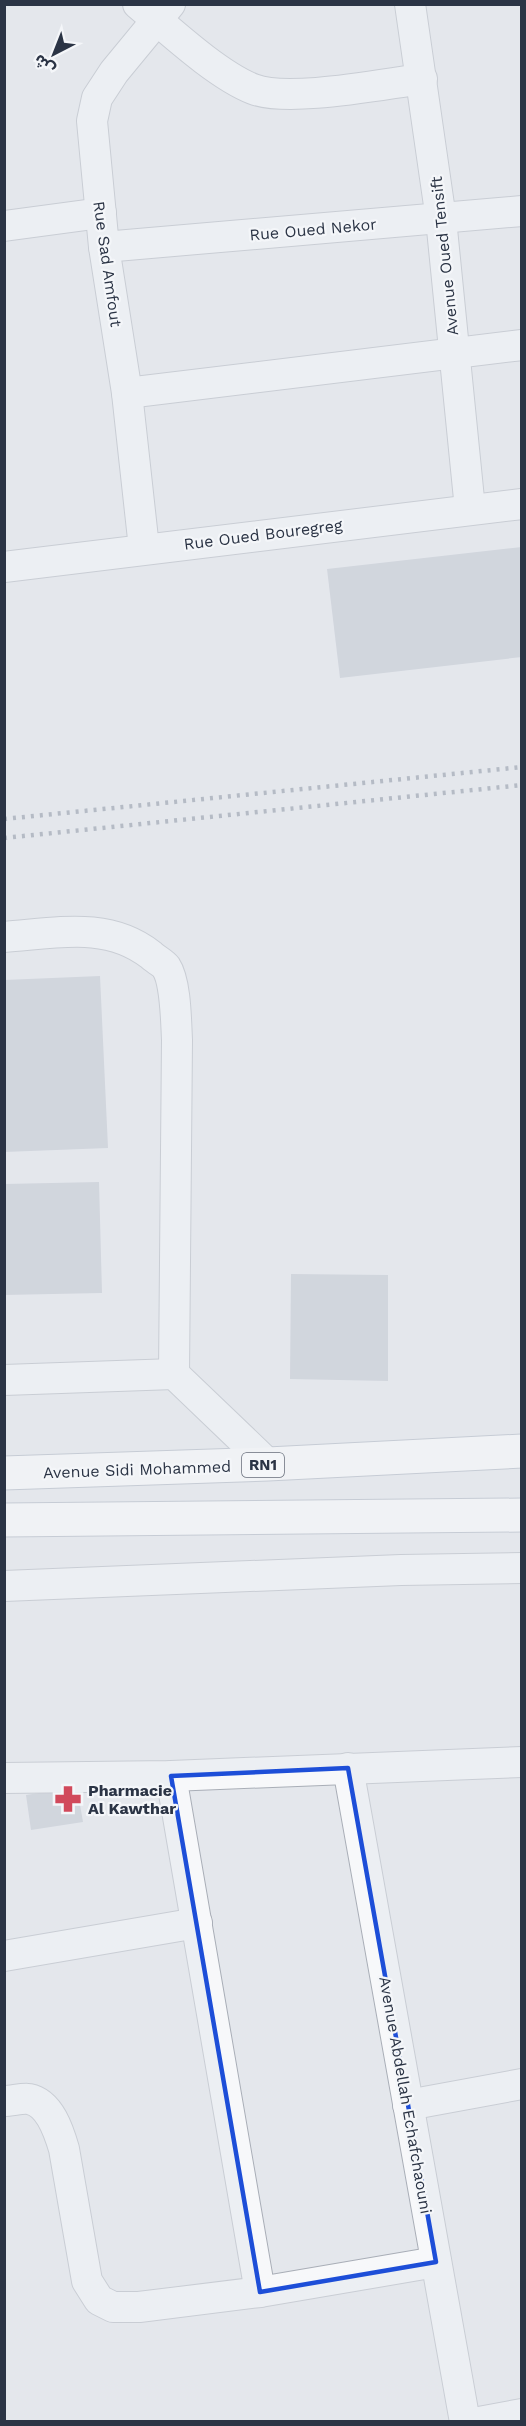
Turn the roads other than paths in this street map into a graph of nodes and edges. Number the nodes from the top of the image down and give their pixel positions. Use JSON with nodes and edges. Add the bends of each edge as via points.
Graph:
{"nodes":[{"id":1,"x":410,"y":4,"type":"edge"},
{"id":2,"x":156,"y":10,"type":"edge"},
{"id":3,"x":422,"y":79,"type":"junction"},
{"id":4,"x":522,"y":211,"type":"edge"},
{"id":5,"x":101,"y":213,"type":"junction"},
{"id":6,"x":441,"y":219,"type":"junction"},
{"id":7,"x":4,"y":226,"type":"edge"},
{"id":8,"x":104,"y":247,"type":"junction"},
{"id":9,"x":522,"y":345,"type":"edge"},
{"id":10,"x":455,"y":351,"type":"junction"},
{"id":11,"x":127,"y":393,"type":"junction"},
{"id":12,"x":522,"y":504,"type":"edge"},
{"id":13,"x":470,"y":509,"type":"junction"},
{"id":14,"x":144,"y":548,"type":"junction"},
{"id":15,"x":4,"y":567,"type":"edge"},
{"id":16,"x":4,"y":937,"type":"edge"},
{"id":17,"x":174,"y":1374,"type":"junction"},
{"id":18,"x":4,"y":1380,"type":"edge"},
{"id":19,"x":522,"y":1451,"type":"edge"},
{"id":20,"x":268,"y":1464,"type":"junction"},
{"id":21,"x":4,"y":1473,"type":"edge"},
{"id":22,"x":522,"y":1515,"type":"edge"},
{"id":23,"x":4,"y":1520,"type":"edge"},
{"id":24,"x":522,"y":1568,"type":"edge"},
{"id":25,"x":4,"y":1586,"type":"edge"},
{"id":26,"x":522,"y":1762,"type":"edge"},
{"id":27,"x":348,"y":1768,"type":"junction"},
{"id":28,"x":171,"y":1776,"type":"junction"},
{"id":29,"x":4,"y":1778,"type":"edge"},
{"id":30,"x":196,"y":1923,"type":"junction"},
{"id":31,"x":4,"y":1956,"type":"edge"},
{"id":32,"x":522,"y":2084,"type":"edge"},
{"id":33,"x":4,"y":2101,"type":"edge"},
{"id":34,"x":408,"y":2105,"type":"junction"},
{"id":35,"x":436,"y":2262,"type":"junction"},
{"id":36,"x":260,"y":2292,"type":"junction"},
{"id":37,"x":522,"y":2414,"type":"edge"},
{"id":38,"x":465,"y":2421,"type":"edge"},
{"id":39,"x":478,"y":2421,"type":"edge"}],
"edges":[{"from":1,"to":3,"type":"street","name":"Avenue Oued Tensift"},
{"from":2,"to":3,"type":"street","via":[[234,79],[254,89],[284,95]]},
{"from":2,"to":5,"type":"street","name":"Rue Sad Amfout","via":[[97,98],[92,121]]},
{"from":3,"to":6,"type":"street","name":"Avenue Oued Tensift"},
{"from":4,"to":6,"type":"street","name":"Rue Oued Nekor"},
{"from":5,"to":7,"type":"street"},
{"from":5,"to":8,"type":"street","name":"Rue Sad Amfout"},
{"from":6,"to":8,"type":"street","name":"Rue Oued Nekor"},
{"from":6,"to":10,"type":"street","name":"Avenue Oued Tensift"},
{"from":8,"to":11,"type":"street","name":"Rue Sad Amfout"},
{"from":9,"to":10,"type":"street"},
{"from":10,"to":11,"type":"street"},
{"from":10,"to":13,"type":"street","name":"Avenue Oued Tensift"},
{"from":11,"to":14,"type":"street","name":"Rue Sad Amfout"},
{"from":12,"to":13,"type":"street","name":"Rue Oued Bouregreg"},
{"from":13,"to":14,"type":"street","name":"Rue Oued Bouregreg"},
{"from":14,"to":15,"type":"street","name":"Rue Oued Bouregreg"},
{"from":16,"to":17,"type":"street","via":[[114,934],[137,944],[166,967],[175,1005],[177,1040]]},
{"from":17,"to":18,"type":"street"},
{"from":17,"to":20,"type":"street"},
{"from":19,"to":20,"type":"main road","name":"Avenue Sidi Mohammed","number":"RN1"},
{"from":20,"to":21,"type":"main road","name":"Avenue Sidi Mohammed","number":"RN1"},
{"from":22,"to":23,"type":"main road"},
{"from":24,"to":25,"type":"street"},
{"from":26,"to":27,"type":"street"},
{"from":27,"to":28,"type":"street"},
{"from":27,"to":34,"type":"street","name":"Avenue Abdellah Echafchaouni"},
{"from":28,"to":29,"type":"street"},
{"from":28,"to":30,"type":"street"},
{"from":30,"to":31,"type":"street"},
{"from":30,"to":36,"type":"street"},
{"from":32,"to":34,"type":"street"},
{"from":33,"to":36,"type":"street","via":[[29,2099],[39,2103],[58,2131],[87,2281],[99,2300],[112,2307],[139,2307]]},
{"from":34,"to":35,"type":"street","name":"Avenue Abdellah Echafchaouni"},
{"from":35,"to":36,"type":"street"},
{"from":35,"to":38,"type":"street","name":"Avenue Abdellah Echafchaouni"},
{"from":37,"to":39,"type":"street"}]}
